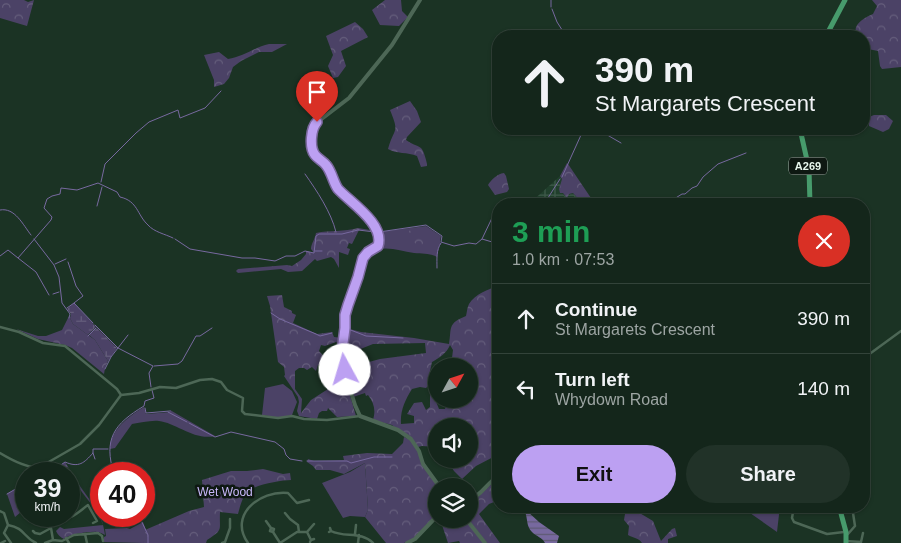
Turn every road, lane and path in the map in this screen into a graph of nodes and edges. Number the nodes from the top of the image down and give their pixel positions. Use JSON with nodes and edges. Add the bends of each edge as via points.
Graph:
{"nodes":[{"id":1,"x":420,"y":0,"type":"edge"},
{"id":2,"x":845,"y":0,"type":"edge"},
{"id":3,"x":829,"y":30,"type":"edge"},
{"id":4,"x":801,"y":135,"type":"edge"},
{"id":5,"x":810,"y":198,"type":"edge"},
{"id":6,"x":0,"y":327,"type":"edge"},
{"id":7,"x":901,"y":332,"type":"edge"},
{"id":8,"x":870,"y":354,"type":"edge"},
{"id":9,"x":121,"y":395,"type":"junction"},
{"id":10,"x":360,"y":416,"type":"junction"},
{"id":11,"x":0,"y":453,"type":"edge"},
{"id":12,"x":434,"y":478,"type":"edge"},
{"id":13,"x":492,"y":480,"type":"edge"},
{"id":14,"x":478,"y":495,"type":"edge"},
{"id":15,"x":308,"y":502,"type":"dead end"},
{"id":16,"x":90,"y":508,"type":"edge"},
{"id":17,"x":80,"y":510,"type":"edge"},
{"id":18,"x":0,"y":511,"type":"edge"},
{"id":19,"x":793,"y":513,"type":"edge"},
{"id":20,"x":841,"y":513,"type":"edge"},
{"id":21,"x":853,"y":513,"type":"edge"},
{"id":22,"x":285,"y":515,"type":"dead end"},
{"id":23,"x":230,"y":519,"type":"dead end"},
{"id":24,"x":266,"y":521,"type":"dead end"},
{"id":25,"x":8,"y":525,"type":"junction"},
{"id":26,"x":313,"y":525,"type":"dead end"},
{"id":27,"x":356,"y":525,"type":"dead end"},
{"id":28,"x":428,"y":525,"type":"edge"},
{"id":29,"x":51,"y":528,"type":"joint"},
{"id":30,"x":473,"y":528,"type":"edge"},
{"id":31,"x":330,"y":530,"type":"dead end"},
{"id":32,"x":299,"y":532,"type":"junction"},
{"id":33,"x":307,"y":532,"type":"junction"},
{"id":34,"x":34,"y":533,"type":"dead end"},
{"id":35,"x":863,"y":533,"type":"dead end"},
{"id":36,"x":85,"y":534,"type":"junction"},
{"id":37,"x":355,"y":535,"type":"junction"},
{"id":38,"x":360,"y":535,"type":"junction"},
{"id":39,"x":66,"y":538,"type":"junction"},
{"id":40,"x":846,"y":538,"type":"edge"},
{"id":41,"x":53,"y":540,"type":"junction"},
{"id":42,"x":312,"y":540,"type":"edge"},
{"id":43,"x":5,"y":541,"type":"dead end"},
{"id":44,"x":103,"y":541,"type":"dead end"},
{"id":45,"x":62,"y":542,"type":"edge"},
{"id":46,"x":248,"y":542,"type":"edge"},
{"id":47,"x":861,"y":542,"type":"edge"},
{"id":48,"x":1,"y":543,"type":"edge"},
{"id":49,"x":10,"y":543,"type":"edge"},
{"id":50,"x":34,"y":543,"type":"edge"},
{"id":51,"x":45,"y":543,"type":"edge"},
{"id":52,"x":70,"y":543,"type":"edge"},
{"id":53,"x":87,"y":543,"type":"edge"},
{"id":54,"x":224,"y":543,"type":"edge"},
{"id":55,"x":243,"y":543,"type":"edge"},
{"id":56,"x":280,"y":543,"type":"edge"},
{"id":57,"x":358,"y":543,"type":"edge"},
{"id":58,"x":373,"y":543,"type":"edge"},
{"id":59,"x":407,"y":543,"type":"edge"},
{"id":60,"x":485,"y":543,"type":"edge"}],
"edges":[{"from":1,"to":10,"type":"street","via":[[392,45],[349,98],[316,122],[313,129],[314,154],[326,165],[338,188],[356,204],[378,232],[378,246],[365,255],[345,315],[342,351]]},
{"from":2,"to":3,"type":"main road"},
{"from":4,"to":5,"type":"main road","number":"A269","via":[[809,169]]},
{"from":6,"to":9,"type":"street","via":[[43,343],[65,346]]},
{"from":7,"to":8,"type":"street"},
{"from":9,"to":10,"type":"street","via":[[212,379],[243,398],[242,411],[245,414],[327,420]]},
{"from":9,"to":11,"type":"street","via":[[80,444],[40,467],[29,466]]},
{"from":10,"to":12,"type":"street","via":[[398,430],[411,439]]},
{"from":13,"to":14,"type":"street"},
{"from":15,"to":46,"type":"street","via":[[296,503],[288,493],[255,501],[244,517],[242,529]]},
{"from":16,"to":17,"type":"street","via":[[88,504]]},
{"from":18,"to":25,"type":"street"},
{"from":19,"to":40,"type":"street","via":[[794,522]]},
{"from":20,"to":40,"type":"main road"},
{"from":21,"to":40,"type":"street","via":[[856,526]]},
{"from":22,"to":32,"type":"street","via":[[298,524]]},
{"from":23,"to":54,"type":"street","via":[[232,524]]},
{"from":24,"to":56,"type":"street"},
{"from":25,"to":49,"type":"street","via":[[4,533]]},
{"from":25,"to":50,"type":"street","via":[[19,528]]},
{"from":26,"to":33,"type":"street"},
{"from":27,"to":37,"type":"street"},
{"from":28,"to":59,"type":"street"},
{"from":29,"to":34,"type":"street","via":[[40,534]]},
{"from":29,"to":41,"type":"street"},
{"from":30,"to":60,"type":"street"},
{"from":31,"to":37,"type":"street"},
{"from":32,"to":33,"type":"street"},
{"from":32,"to":56,"type":"street"},
{"from":33,"to":42,"type":"street"},
{"from":35,"to":47,"type":"street"},
{"from":36,"to":39,"type":"street"},
{"from":36,"to":44,"type":"street","via":[[98,533],[104,536]]},
{"from":36,"to":53,"type":"street"},
{"from":37,"to":38,"type":"street"},
{"from":38,"to":57,"type":"street"},
{"from":38,"to":58,"type":"street"},
{"from":39,"to":45,"type":"street"},
{"from":39,"to":52,"type":"street"},
{"from":40,"to":47,"type":"street"},
{"from":41,"to":45,"type":"street"},
{"from":41,"to":51,"type":"street"},
{"from":43,"to":48,"type":"street"},
{"from":46,"to":55,"type":"street"}]}
